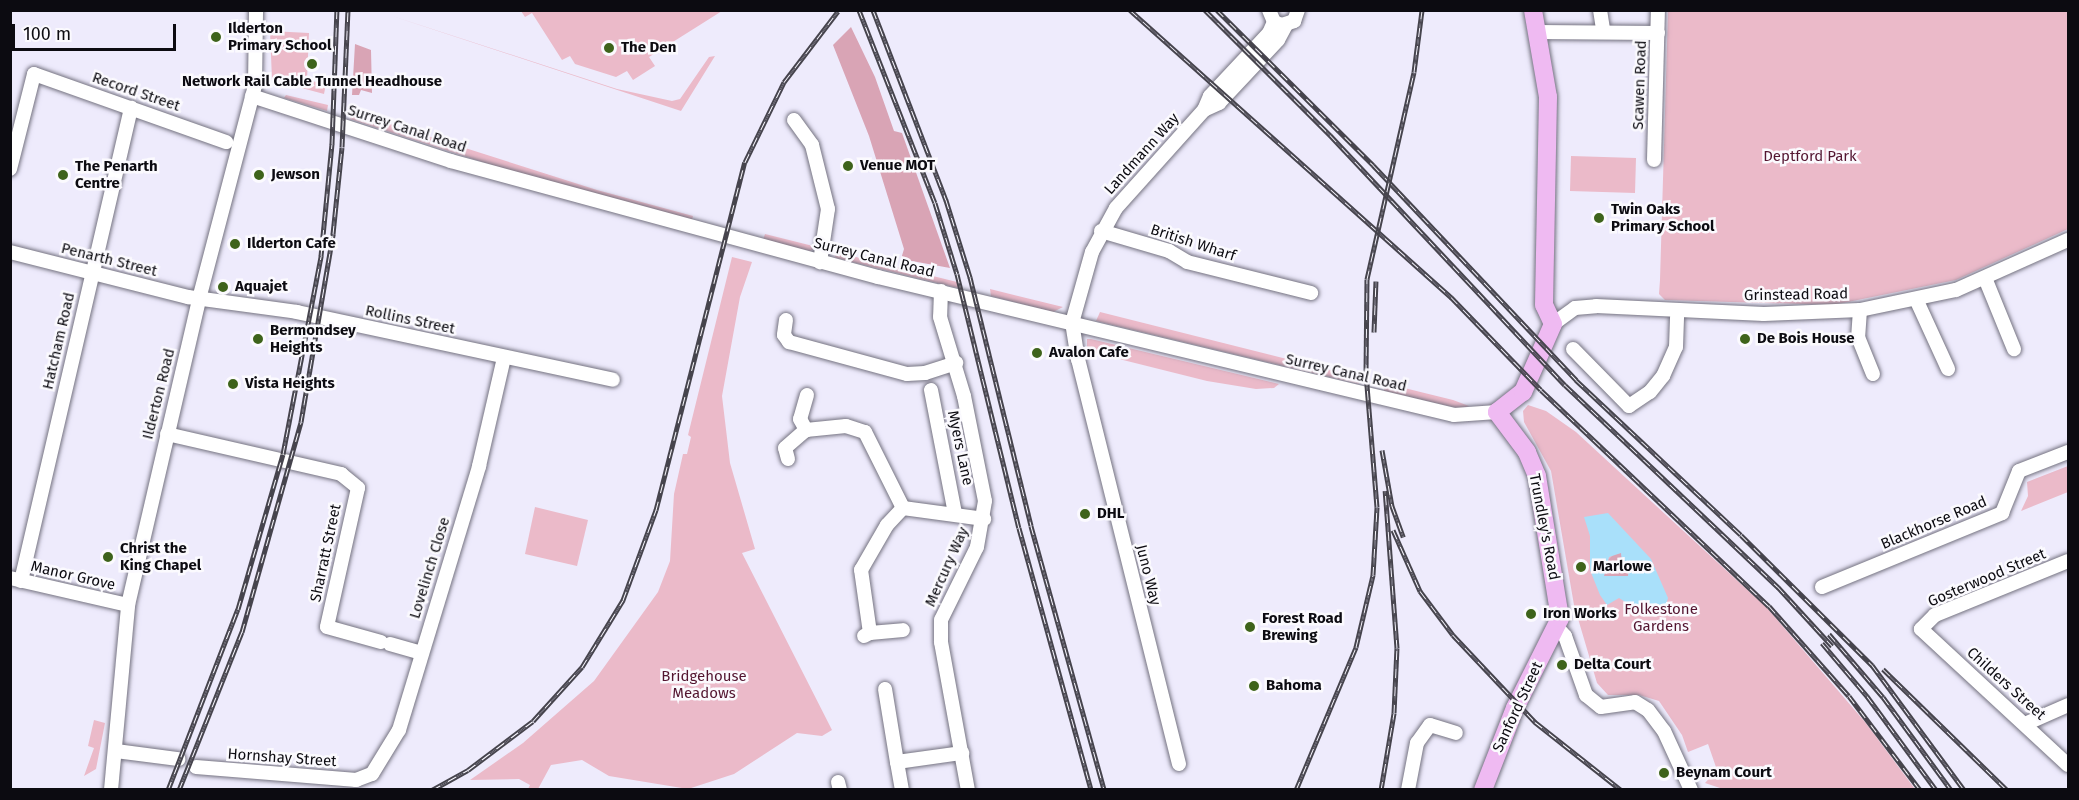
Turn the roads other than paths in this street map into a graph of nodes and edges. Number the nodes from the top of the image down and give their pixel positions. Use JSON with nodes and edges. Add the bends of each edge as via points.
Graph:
{"nodes":[{"id":1,"x":256,"y":10,"type":"edge"},
{"id":2,"x":1533,"y":10,"type":"edge"},
{"id":3,"x":1600,"y":10,"type":"edge"},
{"id":4,"x":1658,"y":10,"type":"edge"},
{"id":5,"x":1284,"y":18,"type":"edge"},
{"id":6,"x":1603,"y":30,"type":"junction"},
{"id":7,"x":1537,"y":32,"type":"junction"},
{"id":8,"x":1658,"y":33,"type":"junction"},
{"id":9,"x":252,"y":96,"type":"junction"},
{"id":10,"x":131,"y":108,"type":"junction"},
{"id":11,"x":794,"y":120,"type":"dead end"},
{"id":12,"x":226,"y":142,"type":"dead end"},
{"id":13,"x":1654,"y":159,"type":"dead end"},
{"id":14,"x":10,"y":169,"type":"edge"},
{"id":15,"x":1101,"y":231,"type":"junction"},
{"id":16,"x":2068,"y":240,"type":"edge"},
{"id":17,"x":10,"y":252,"type":"edge"},
{"id":18,"x":820,"y":262,"type":"junction"},
{"id":19,"x":92,"y":272,"type":"junction"},
{"id":20,"x":1985,"y":278,"type":"junction"},
{"id":21,"x":941,"y":291,"type":"junction"},
{"id":22,"x":1311,"y":293,"type":"dead end"},
{"id":23,"x":200,"y":299,"type":"junction"},
{"id":24,"x":1917,"y":299,"type":"junction"},
{"id":25,"x":1860,"y":310,"type":"junction"},
{"id":26,"x":1677,"y":317,"type":"dead end"},
{"id":27,"x":786,"y":320,"type":"dead end"},
{"id":28,"x":1072,"y":324,"type":"junction"},
{"id":29,"x":1553,"y":324,"type":"junction"},
{"id":30,"x":1573,"y":349,"type":"dead end"},
{"id":31,"x":2014,"y":349,"type":"dead end"},
{"id":32,"x":504,"y":358,"type":"junction"},
{"id":33,"x":956,"y":363,"type":"junction"},
{"id":34,"x":1947,"y":369,"type":"dead end"},
{"id":35,"x":1873,"y":374,"type":"dead end"},
{"id":36,"x":613,"y":380,"type":"dead end"},
{"id":37,"x":931,"y":390,"type":"dead end"},
{"id":38,"x":807,"y":395,"type":"dead end"},
{"id":39,"x":1497,"y":412,"type":"junction"},
{"id":40,"x":806,"y":430,"type":"junction"},
{"id":41,"x":167,"y":434,"type":"junction"},
{"id":42,"x":2068,"y":453,"type":"edge"},
{"id":43,"x":788,"y":459,"type":"dead end"},
{"id":44,"x":903,"y":508,"type":"junction"},
{"id":45,"x":955,"y":513,"type":"junction"},
{"id":46,"x":984,"y":519,"type":"junction"},
{"id":47,"x":2068,"y":561,"type":"edge"},
{"id":48,"x":16,"y":579,"type":"edge"},
{"id":49,"x":1822,"y":587,"type":"dead end"},
{"id":50,"x":128,"y":605,"type":"junction"},
{"id":51,"x":1558,"y":628,"type":"junction"},
{"id":52,"x":1921,"y":629,"type":"joint"},
{"id":53,"x":903,"y":630,"type":"dead end"},
{"id":54,"x":421,"y":653,"type":"junction"},
{"id":55,"x":885,"y":689,"type":"dead end"},
{"id":56,"x":2068,"y":705,"type":"edge"},
{"id":57,"x":2025,"y":724,"type":"junction"},
{"id":58,"x":1456,"y":733,"type":"dead end"},
{"id":59,"x":116,"y":751,"type":"junction"},
{"id":60,"x":962,"y":753,"type":"junction"},
{"id":61,"x":178,"y":759,"type":"dead end"},
{"id":62,"x":897,"y":762,"type":"junction"},
{"id":63,"x":1179,"y":764,"type":"dead end"},
{"id":64,"x":2068,"y":765,"type":"edge"},
{"id":65,"x":196,"y":767,"type":"dead end"},
{"id":66,"x":367,"y":778,"type":"joint"},
{"id":67,"x":111,"y":789,"type":"edge"},
{"id":68,"x":902,"y":789,"type":"edge"},
{"id":69,"x":968,"y":789,"type":"edge"},
{"id":70,"x":1408,"y":789,"type":"edge"},
{"id":71,"x":1484,"y":789,"type":"edge"},
{"id":72,"x":1691,"y":789,"type":"edge"}],
"edges":[{"from":1,"to":9,"type":"street","name":"Ilderton Road","via":[[257,71]]},
{"from":2,"to":7,"type":"main road"},
{"from":3,"to":6,"type":"street"},
{"from":4,"to":8,"type":"street","name":"Scawen Road"},
{"from":5,"to":15,"type":"street","name":"Landmann Way","via":[[1127,192]]},
{"from":6,"to":7,"type":"street"},
{"from":6,"to":8,"type":"street"},
{"from":7,"to":29,"type":"main road","via":[[1548,97],[1544,305]]},
{"from":8,"to":13,"type":"street","name":"Scawen Road"},
{"from":9,"to":18,"type":"street","name":"Surrey Canal Road","via":[[451,161]]},
{"from":9,"to":23,"type":"street","name":"Ilderton Road"},
{"from":10,"to":12,"type":"street","name":"Record Street"},
{"from":10,"to":14,"type":"street","name":"Record Street","via":[[34,75]]},
{"from":10,"to":19,"type":"street","name":"Hatcham Road"},
{"from":11,"to":18,"type":"street","via":[[812,146],[828,208]]},
{"from":15,"to":22,"type":"street","name":"British Wharf","via":[[1169,251],[1187,262]]},
{"from":15,"to":28,"type":"street","name":"Landmann Way"},
{"from":16,"to":20,"type":"street","name":"Grinstead Road"},
{"from":17,"to":19,"type":"street","name":"Penarth Street"},
{"from":18,"to":21,"type":"street","name":"Surrey Canal Road"},
{"from":19,"to":23,"type":"street","name":"Penarth Street"},
{"from":19,"to":48,"type":"street","name":"Hatcham Road"},
{"from":20,"to":24,"type":"street","name":"Grinstead Road"},
{"from":20,"to":31,"type":"street"},
{"from":21,"to":28,"type":"street","name":"Surrey Canal Road"},
{"from":21,"to":33,"type":"street","name":"Mercury Way","via":[[940,316]]},
{"from":23,"to":32,"type":"street","name":"Rollins Street","via":[[297,312]]},
{"from":23,"to":41,"type":"street","name":"Ilderton Road"},
{"from":24,"to":25,"type":"street","name":"Grinstead Road"},
{"from":24,"to":34,"type":"street"},
{"from":25,"to":29,"type":"street","name":"Grinstead Road","via":[[1764,314],[1596,306],[1575,308]]},
{"from":25,"to":35,"type":"street","via":[[1858,337]]},
{"from":26,"to":30,"type":"street","via":[[1676,346],[1664,376],[1650,392],[1629,406]]},
{"from":27,"to":33,"type":"street","via":[[783,335],[789,342],[906,374],[925,373]]},
{"from":28,"to":39,"type":"street","name":"Surrey Canal Road","via":[[1454,415]]},
{"from":28,"to":63,"type":"street","name":"Juno Way"},
{"from":29,"to":39,"type":"main road","via":[[1527,387]]},
{"from":32,"to":36,"type":"street","name":"Rollins Street"},
{"from":32,"to":54,"type":"street","name":"Lovelinch Close","via":[[480,466]]},
{"from":33,"to":46,"type":"street","name":"Mercury Way","via":[[983,487]]},
{"from":37,"to":45,"type":"street","name":"Myers Lane"},
{"from":38,"to":40,"type":"street","via":[[800,419]]},
{"from":39,"to":51,"type":"main road","name":"Trundley's Road","via":[[1527,452],[1537,476],[1560,611]]},
{"from":40,"to":43,"type":"street","via":[[785,448]]},
{"from":40,"to":44,"type":"street","via":[[846,426],[865,432]]},
{"from":41,"to":50,"type":"street","name":"Ilderton Road"},
{"from":41,"to":54,"type":"street","name":"Sharratt Street","via":[[341,474],[358,488],[327,627]]},
{"from":42,"to":49,"type":"street","name":"Blackhorse Road","via":[[2019,471],[2002,513]]},
{"from":44,"to":45,"type":"street"},
{"from":44,"to":53,"type":"street","via":[[887,525],[861,570],[867,635]]},
{"from":45,"to":46,"type":"street"},
{"from":46,"to":60,"type":"street","name":"Mercury Way","via":[[977,548],[941,620],[940,642]]},
{"from":47,"to":52,"type":"street","name":"Gosterwood Street","via":[[1935,615]]},
{"from":48,"to":50,"type":"street","name":"Manor Grove"},
{"from":50,"to":59,"type":"street","name":"Ilderton Road"},
{"from":51,"to":71,"type":"main road","name":"Sanford Street","via":[[1515,708]]},
{"from":51,"to":72,"type":"street","name":"Trundley's Road","via":[[1565,636],[1586,695],[1601,707],[1635,702],[1648,710],[1664,732]]},
{"from":52,"to":57,"type":"street","name":"Childers Street"},
{"from":54,"to":66,"type":"street","name":"Lovelinch Close","via":[[399,730]]},
{"from":55,"to":62,"type":"street"},
{"from":56,"to":57,"type":"street"},
{"from":57,"to":64,"type":"street","name":"Childers Street"},
{"from":58,"to":70,"type":"street","via":[[1430,725],[1417,743]]},
{"from":59,"to":61,"type":"street"},
{"from":59,"to":67,"type":"street","name":"Ilderton Road"},
{"from":60,"to":62,"type":"street"},
{"from":60,"to":69,"type":"street","name":"Mercury Way"},
{"from":62,"to":68,"type":"street"},
{"from":65,"to":66,"type":"street","name":"Hornshay Street","via":[[215,772]]}]}
